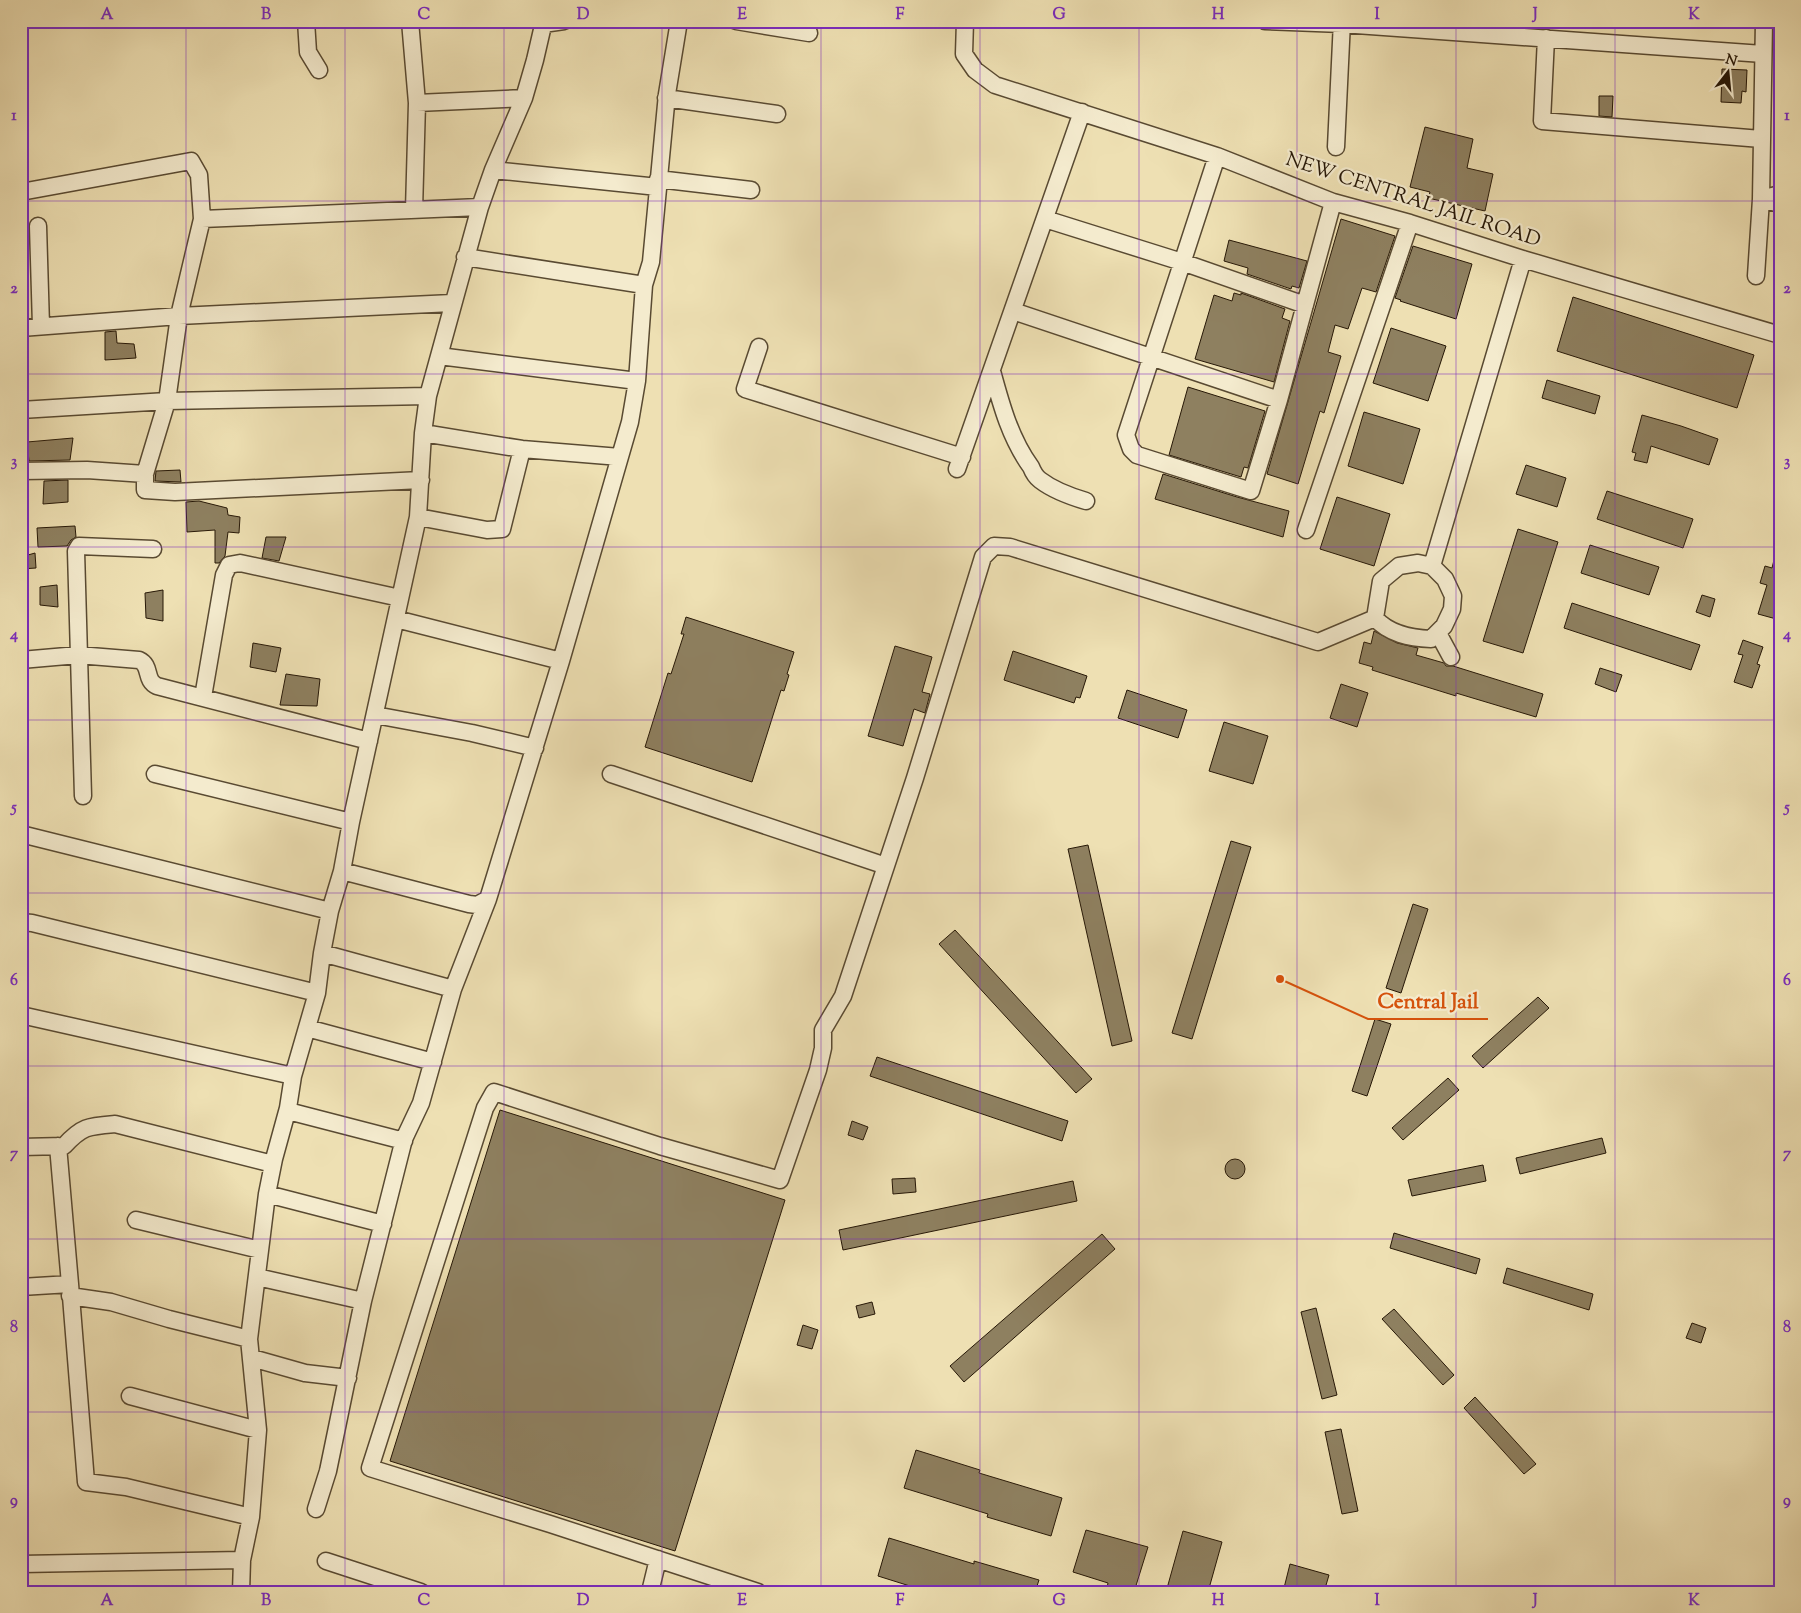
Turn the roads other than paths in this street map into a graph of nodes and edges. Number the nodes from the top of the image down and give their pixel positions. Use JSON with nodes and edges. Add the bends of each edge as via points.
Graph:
{"nodes":[{"id":1,"x":306,"y":21,"type":"edge"},
{"id":2,"x":410,"y":21,"type":"edge"},
{"id":3,"x":564,"y":21,"type":"edge"},
{"id":4,"x":679,"y":21,"type":"edge"},
{"id":5,"x":736,"y":21,"type":"edge"},
{"id":6,"x":965,"y":21,"type":"edge"},
{"id":7,"x":1265,"y":21,"type":"edge"},
{"id":8,"x":1764,"y":21,"type":"edge"},
{"id":9,"x":543,"y":23,"type":"edge"},
{"id":10,"x":1342,"y":23,"type":"edge"},
{"id":11,"x":809,"y":33,"type":"dead end"},
{"id":12,"x":1546,"y":38,"type":"junction"},
{"id":13,"x":1763,"y":54,"type":"junction"},
{"id":14,"x":319,"y":70,"type":"dead end"},
{"id":15,"x":524,"y":98,"type":"junction"},
{"id":16,"x":666,"y":98,"type":"junction"},
{"id":17,"x":417,"y":103,"type":"junction"},
{"id":18,"x":1082,"y":112,"type":"junction"},
{"id":19,"x":777,"y":114,"type":"dead end"},
{"id":20,"x":1761,"y":139,"type":"junction"},
{"id":21,"x":1336,"y":147,"type":"dead end"},
{"id":22,"x":1217,"y":156,"type":"junction"},
{"id":23,"x":493,"y":170,"type":"junction"},
{"id":24,"x":658,"y":183,"type":"junction"},
{"id":25,"x":750,"y":190,"type":"dead end"},
{"id":26,"x":21,"y":192,"type":"edge"},
{"id":27,"x":1780,"y":194,"type":"edge"},
{"id":28,"x":1761,"y":199,"type":"junction"},
{"id":29,"x":1333,"y":202,"type":"junction"},
{"id":30,"x":1780,"y":204,"type":"edge"},
{"id":31,"x":480,"y":207,"type":"junction"},
{"id":32,"x":414,"y":210,"type":"junction"},
{"id":33,"x":202,"y":219,"type":"junction"},
{"id":34,"x":1045,"y":219,"type":"junction"},
{"id":35,"x":1410,"y":223,"type":"junction"},
{"id":36,"x":38,"y":226,"type":"dead end"},
{"id":37,"x":465,"y":257,"type":"junction"},
{"id":38,"x":1523,"y":259,"type":"junction"},
{"id":39,"x":1182,"y":262,"type":"junction"},
{"id":40,"x":1756,"y":276,"type":"dead end"},
{"id":41,"x":644,"y":286,"type":"junction"},
{"id":42,"x":452,"y":302,"type":"junction"},
{"id":43,"x":1305,"y":305,"type":"junction"},
{"id":44,"x":1012,"y":311,"type":"junction"},
{"id":45,"x":179,"y":316,"type":"junction"},
{"id":46,"x":41,"y":326,"type":"junction"},
{"id":47,"x":21,"y":328,"type":"edge"},
{"id":48,"x":1780,"y":335,"type":"edge"},
{"id":49,"x":759,"y":347,"type":"dead end"},
{"id":50,"x":439,"y":356,"type":"junction"},
{"id":51,"x":1151,"y":357,"type":"junction"},
{"id":52,"x":992,"y":370,"type":"junction"},
{"id":53,"x":637,"y":381,"type":"junction"},
{"id":54,"x":428,"y":396,"type":"junction"},
{"id":55,"x":1280,"y":400,"type":"junction"},
{"id":56,"x":167,"y":401,"type":"junction"},
{"id":57,"x":21,"y":410,"type":"edge"},
{"id":58,"x":423,"y":433,"type":"junction"},
{"id":59,"x":522,"y":449,"type":"junction"},
{"id":60,"x":620,"y":457,"type":"junction"},
{"id":61,"x":21,"y":471,"type":"edge"},
{"id":62,"x":145,"y":474,"type":"junction"},
{"id":63,"x":421,"y":480,"type":"junction"},
{"id":64,"x":1086,"y":501,"type":"dead end"},
{"id":65,"x":418,"y":517,"type":"junction"},
{"id":66,"x":1306,"y":530,"type":"dead end"},
{"id":67,"x":153,"y":549,"type":"dead end"},
{"id":68,"x":1432,"y":566,"type":"junction"},
{"id":69,"x":400,"y":598,"type":"junction"},
{"id":70,"x":1375,"y":618,"type":"junction"},
{"id":71,"x":396,"y":619,"type":"junction"},
{"id":72,"x":1438,"y":632,"type":"junction"},
{"id":73,"x":78,"y":655,"type":"junction"},
{"id":74,"x":1452,"y":657,"type":"dead end"},
{"id":75,"x":21,"y":660,"type":"edge"},
{"id":76,"x":562,"y":661,"type":"junction"},
{"id":77,"x":203,"y":697,"type":"junction"},
{"id":78,"x":375,"y":715,"type":"junction"},
{"id":79,"x":369,"y":741,"type":"junction"},
{"id":80,"x":535,"y":748,"type":"junction"},
{"id":81,"x":155,"y":774,"type":"dead end"},
{"id":82,"x":611,"y":774,"type":"dead end"},
{"id":83,"x":83,"y":796,"type":"dead end"},
{"id":84,"x":351,"y":822,"type":"junction"},
{"id":85,"x":25,"y":835,"type":"dead end"},
{"id":86,"x":886,"y":866,"type":"junction"},
{"id":87,"x":342,"y":871,"type":"junction"},
{"id":88,"x":488,"y":899,"type":"junction"},
{"id":89,"x":330,"y":911,"type":"junction"},
{"id":90,"x":21,"y":922,"type":"edge"},
{"id":91,"x":322,"y":953,"type":"junction"},
{"id":92,"x":452,"y":989,"type":"junction"},
{"id":93,"x":316,"y":993,"type":"junction"},
{"id":94,"x":21,"y":1015,"type":"edge"},
{"id":95,"x":307,"y":1028,"type":"junction"},
{"id":96,"x":433,"y":1062,"type":"junction"},
{"id":97,"x":293,"y":1076,"type":"junction"},
{"id":98,"x":288,"y":1111,"type":"junction"},
{"id":99,"x":404,"y":1142,"type":"junction"},
{"id":100,"x":58,"y":1146,"type":"junction"},
{"id":101,"x":21,"y":1147,"type":"edge"},
{"id":102,"x":273,"y":1164,"type":"junction"},
{"id":103,"x":267,"y":1194,"type":"junction"},
{"id":104,"x":136,"y":1220,"type":"dead end"},
{"id":105,"x":383,"y":1224,"type":"junction"},
{"id":106,"x":260,"y":1250,"type":"junction"},
{"id":107,"x":257,"y":1277,"type":"junction"},
{"id":108,"x":21,"y":1287,"type":"edge"},
{"id":109,"x":70,"y":1290,"type":"junction"},
{"id":110,"x":363,"y":1302,"type":"junction"},
{"id":111,"x":249,"y":1339,"type":"junction"},
{"id":112,"x":252,"y":1358,"type":"junction"},
{"id":113,"x":348,"y":1378,"type":"junction"},
{"id":114,"x":130,"y":1396,"type":"dead end"},
{"id":115,"x":258,"y":1430,"type":"junction"},
{"id":116,"x":316,"y":1509,"type":"dead end"},
{"id":117,"x":251,"y":1517,"type":"junction"},
{"id":118,"x":658,"y":1559,"type":"junction"},
{"id":119,"x":242,"y":1560,"type":"junction"},
{"id":120,"x":326,"y":1561,"type":"dead end"},
{"id":121,"x":21,"y":1564,"type":"edge"},
{"id":122,"x":241,"y":1592,"type":"edge"},
{"id":123,"x":421,"y":1592,"type":"edge"},
{"id":124,"x":650,"y":1592,"type":"edge"},
{"id":125,"x":758,"y":1592,"type":"edge"}],
"edges":[{"from":1,"to":14,"type":"street","via":[[308,52]]},
{"from":2,"to":17,"type":"street"},
{"from":3,"to":9,"type":"street"},
{"from":4,"to":16,"type":"street"},
{"from":5,"to":11,"type":"street"},
{"from":6,"to":18,"type":"street","name":"NEW CENTRAL JAIL ROAD","via":[[964,54],[975,70],[995,85]]},
{"from":7,"to":10,"type":"street"},
{"from":8,"to":13,"type":"street"},
{"from":9,"to":15,"type":"street"},
{"from":10,"to":12,"type":"street"},
{"from":10,"to":21,"type":"street"},
{"from":12,"to":13,"type":"street"},
{"from":12,"to":20,"type":"street","via":[[1542,121]]},
{"from":13,"to":20,"type":"street"},
{"from":15,"to":17,"type":"street"},
{"from":15,"to":23,"type":"street"},
{"from":16,"to":19,"type":"street"},
{"from":16,"to":24,"type":"street"},
{"from":17,"to":32,"type":"street"},
{"from":18,"to":22,"type":"street","name":"NEW CENTRAL JAIL ROAD"},
{"from":18,"to":34,"type":"street"},
{"from":20,"to":28,"type":"street"},
{"from":22,"to":29,"type":"street","name":"NEW CENTRAL JAIL ROAD"},
{"from":22,"to":39,"type":"street"},
{"from":23,"to":24,"type":"street"},
{"from":23,"to":31,"type":"street"},
{"from":24,"to":25,"type":"street"},
{"from":24,"to":41,"type":"street","via":[[651,262]]},
{"from":26,"to":33,"type":"street","via":[[191,161],[199,175]]},
{"from":27,"to":28,"type":"street"},
{"from":28,"to":30,"type":"street"},
{"from":28,"to":40,"type":"street"},
{"from":29,"to":35,"type":"street","name":"NEW CENTRAL JAIL ROAD"},
{"from":29,"to":43,"type":"street"},
{"from":31,"to":32,"type":"street"},
{"from":31,"to":37,"type":"street"},
{"from":32,"to":33,"type":"street"},
{"from":33,"to":45,"type":"street"},
{"from":34,"to":39,"type":"street"},
{"from":34,"to":44,"type":"street"},
{"from":35,"to":38,"type":"street","name":"NEW CENTRAL JAIL ROAD"},
{"from":35,"to":66,"type":"street"},
{"from":36,"to":46,"type":"street"},
{"from":37,"to":41,"type":"street"},
{"from":37,"to":42,"type":"street"},
{"from":38,"to":48,"type":"street","name":"NEW CENTRAL JAIL ROAD"},
{"from":38,"to":68,"type":"street"},
{"from":39,"to":43,"type":"street"},
{"from":39,"to":51,"type":"street"},
{"from":41,"to":53,"type":"street"},
{"from":42,"to":45,"type":"street"},
{"from":42,"to":50,"type":"street"},
{"from":43,"to":55,"type":"street"},
{"from":44,"to":51,"type":"street"},
{"from":44,"to":52,"type":"street"},
{"from":45,"to":46,"type":"street"},
{"from":45,"to":56,"type":"street"},
{"from":46,"to":47,"type":"street"},
{"from":49,"to":52,"type":"street","via":[[746,389],[959,463]]},
{"from":50,"to":53,"type":"street"},
{"from":50,"to":54,"type":"street"},
{"from":51,"to":55,"type":"street"},
{"from":51,"to":55,"type":"street","via":[[1126,435],[1137,455],[1251,491]]},
{"from":52,"to":64,"type":"street","via":[[1007,421],[1025,460],[1038,479],[1057,491]]},
{"from":53,"to":60,"type":"street"},
{"from":54,"to":56,"type":"street"},
{"from":54,"to":58,"type":"street"},
{"from":56,"to":57,"type":"street"},
{"from":56,"to":62,"type":"street"},
{"from":58,"to":59,"type":"street"},
{"from":58,"to":63,"type":"street"},
{"from":59,"to":60,"type":"street"},
{"from":59,"to":65,"type":"street","via":[[502,529],[487,530]]},
{"from":60,"to":76,"type":"street"},
{"from":61,"to":62,"type":"street","via":[[87,470]]},
{"from":62,"to":63,"type":"street","via":[[145,490],[175,492]]},
{"from":63,"to":65,"type":"street"},
{"from":65,"to":69,"type":"street"},
{"from":67,"to":73,"type":"street","via":[[79,546],[76,551]]},
{"from":68,"to":70,"type":"street","via":[[1418,563],[1399,566],[1381,581]]},
{"from":68,"to":72,"type":"street","via":[[1445,579],[1453,596],[1452,609]]},
{"from":69,"to":71,"type":"street"},
{"from":69,"to":77,"type":"street","via":[[240,563],[230,565],[224,575]]},
{"from":70,"to":72,"type":"street","via":[[1398,633],[1431,639]]},
{"from":70,"to":86,"type":"street","via":[[1318,642],[1010,547],[994,546],[983,558]]},
{"from":71,"to":76,"type":"street"},
{"from":71,"to":78,"type":"street"},
{"from":72,"to":74,"type":"street"},
{"from":73,"to":75,"type":"street"},
{"from":73,"to":77,"type":"street","via":[[145,662],[151,683]]},
{"from":73,"to":83,"type":"street"},
{"from":76,"to":80,"type":"street"},
{"from":77,"to":79,"type":"street"},
{"from":78,"to":79,"type":"street"},
{"from":78,"to":80,"type":"street"},
{"from":79,"to":84,"type":"street"},
{"from":80,"to":88,"type":"street"},
{"from":81,"to":84,"type":"street"},
{"from":82,"to":86,"type":"street"},
{"from":84,"to":87,"type":"street"},
{"from":85,"to":89,"type":"street"},
{"from":86,"to":118,"type":"street","via":[[843,996],[823,1030],[818,1070],[780,1180],[660,1146],[494,1092],[485,1108],[370,1468]]},
{"from":87,"to":88,"type":"street","via":[[469,904],[477,905]]},
{"from":87,"to":89,"type":"street"},
{"from":88,"to":92,"type":"street"},
{"from":89,"to":91,"type":"street"},
{"from":90,"to":93,"type":"street"},
{"from":91,"to":92,"type":"street"},
{"from":91,"to":93,"type":"street"},
{"from":92,"to":96,"type":"street"},
{"from":93,"to":95,"type":"street"},
{"from":94,"to":97,"type":"street"},
{"from":95,"to":96,"type":"street"},
{"from":95,"to":97,"type":"street"},
{"from":96,"to":99,"type":"street","via":[[421,1103]]},
{"from":97,"to":98,"type":"street"},
{"from":98,"to":99,"type":"street"},
{"from":98,"to":102,"type":"street"},
{"from":99,"to":105,"type":"street"},
{"from":100,"to":101,"type":"street"},
{"from":100,"to":102,"type":"street","via":[[64,1146],[76,1132],[115,1124]]},
{"from":100,"to":109,"type":"street"},
{"from":102,"to":103,"type":"street"},
{"from":103,"to":105,"type":"street"},
{"from":103,"to":106,"type":"street"},
{"from":104,"to":106,"type":"street"},
{"from":105,"to":110,"type":"street"},
{"from":106,"to":107,"type":"street"},
{"from":107,"to":110,"type":"street"},
{"from":107,"to":111,"type":"street"},
{"from":108,"to":109,"type":"street"},
{"from":109,"to":111,"type":"street"},
{"from":109,"to":117,"type":"street","via":[[86,1482],[126,1487]]},
{"from":110,"to":113,"type":"street"},
{"from":111,"to":112,"type":"street"},
{"from":112,"to":113,"type":"street","via":[[305,1373]]},
{"from":112,"to":115,"type":"street"},
{"from":113,"to":116,"type":"street","via":[[328,1471]]},
{"from":114,"to":115,"type":"street"},
{"from":115,"to":117,"type":"street"},
{"from":117,"to":119,"type":"street"},
{"from":118,"to":124,"type":"street"},
{"from":118,"to":125,"type":"street"},
{"from":119,"to":121,"type":"street"},
{"from":119,"to":122,"type":"street"},
{"from":120,"to":123,"type":"street"}]}
